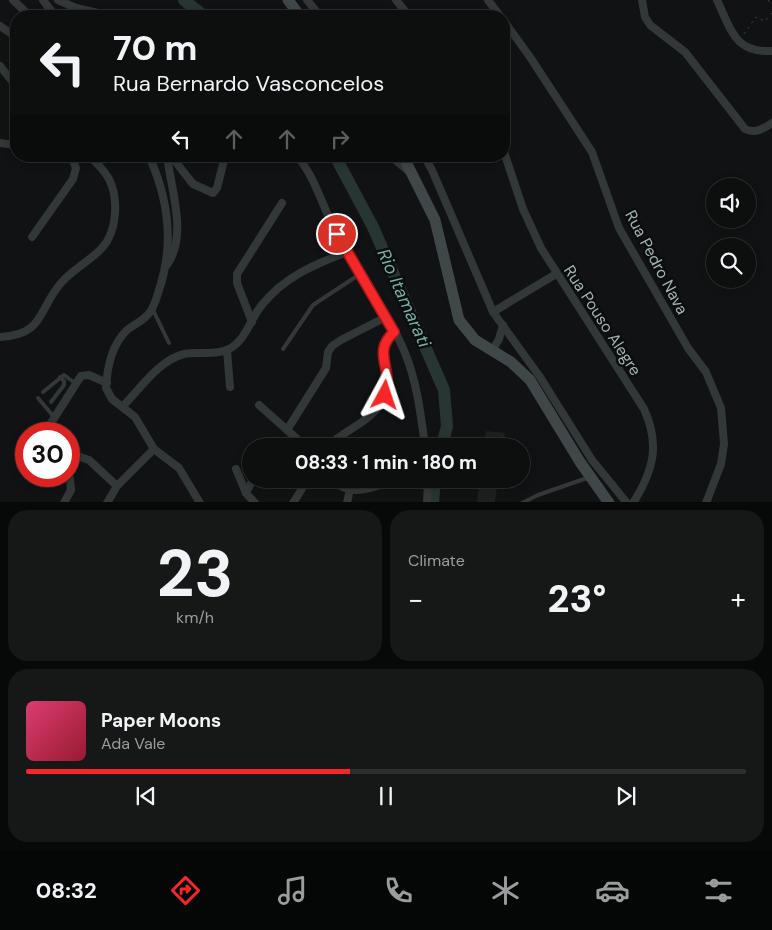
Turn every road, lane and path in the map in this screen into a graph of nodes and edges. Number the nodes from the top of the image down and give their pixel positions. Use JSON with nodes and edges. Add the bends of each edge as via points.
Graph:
{"nodes":[{"id":1,"x":13,"y":0,"type":"edge"},
{"id":2,"x":58,"y":0,"type":"edge"},
{"id":3,"x":307,"y":0,"type":"edge"},
{"id":4,"x":642,"y":0,"type":"edge"},
{"id":5,"x":718,"y":0,"type":"edge"},
{"id":6,"x":768,"y":0,"type":"edge"},
{"id":7,"x":772,"y":4,"type":"edge"},
{"id":8,"x":24,"y":10,"type":"edge"},
{"id":9,"x":85,"y":10,"type":"edge"},
{"id":10,"x":315,"y":10,"type":"edge"},
{"id":11,"x":772,"y":13,"type":"edge"},
{"id":12,"x":510,"y":29,"type":"edge"},
{"id":13,"x":742,"y":37,"type":"dead end"},
{"id":14,"x":772,"y":51,"type":"edge"},
{"id":15,"x":0,"y":66,"type":"edge"},
{"id":16,"x":10,"y":78,"type":"edge"},
{"id":17,"x":772,"y":123,"type":"edge"},
{"id":18,"x":74,"y":162,"type":"edge"},
{"id":19,"x":95,"y":162,"type":"edge"},
{"id":20,"x":151,"y":162,"type":"edge"},
{"id":21,"x":170,"y":162,"type":"edge"},
{"id":22,"x":174,"y":162,"type":"edge"},
{"id":23,"x":224,"y":162,"type":"edge"},
{"id":24,"x":302,"y":162,"type":"edge"},
{"id":25,"x":397,"y":162,"type":"edge"},
{"id":26,"x":406,"y":162,"type":"edge"},
{"id":27,"x":427,"y":162,"type":"edge"},
{"id":28,"x":507,"y":162,"type":"edge"},
{"id":29,"x":412,"y":176,"type":"junction"},
{"id":30,"x":282,"y":203,"type":"dead end"},
{"id":31,"x":32,"y":237,"type":"dead end"},
{"id":32,"x":347,"y":252,"type":"junction"},
{"id":33,"x":165,"y":267,"type":"junction"},
{"id":34,"x":360,"y":274,"type":"junction"},
{"id":35,"x":556,"y":274,"type":"junction"},
{"id":36,"x":153,"y":308,"type":"junction"},
{"id":37,"x":493,"y":312,"type":"junction"},
{"id":38,"x":386,"y":317,"type":"junction"},
{"id":39,"x":252,"y":322,"type":"junction"},
{"id":40,"x":503,"y":325,"type":"junction"},
{"id":41,"x":394,"y":332,"type":"junction"},
{"id":42,"x":0,"y":337,"type":"edge"},
{"id":43,"x":169,"y":343,"type":"dead end"},
{"id":44,"x":283,"y":349,"type":"dead end"},
{"id":45,"x":227,"y":350,"type":"junction"},
{"id":46,"x":492,"y":351,"type":"junction"},
{"id":47,"x":60,"y":377,"type":"junction"},
{"id":48,"x":76,"y":383,"type":"junction"},
{"id":49,"x":107,"y":383,"type":"junction"},
{"id":50,"x":230,"y":387,"type":"dead end"},
{"id":51,"x":43,"y":392,"type":"dead end"},
{"id":52,"x":38,"y":398,"type":"dead end"},
{"id":53,"x":52,"y":402,"type":"dead end"},
{"id":54,"x":259,"y":405,"type":"dead end"},
{"id":55,"x":123,"y":406,"type":"junction"},
{"id":56,"x":54,"y":417,"type":"junction"},
{"id":57,"x":51,"y":422,"type":"edge"},
{"id":58,"x":286,"y":430,"type":"junction"},
{"id":59,"x":296,"y":438,"type":"edge"},
{"id":60,"x":340,"y":438,"type":"edge"},
{"id":61,"x":423,"y":438,"type":"edge"},
{"id":62,"x":154,"y":449,"type":"junction"},
{"id":63,"x":80,"y":455,"type":"edge"},
{"id":64,"x":236,"y":470,"type":"dead end"},
{"id":65,"x":590,"y":477,"type":"junction"},
{"id":66,"x":117,"y":486,"type":"junction"},
{"id":67,"x":71,"y":487,"type":"edge"},
{"id":68,"x":248,"y":488,"type":"edge"},
{"id":69,"x":303,"y":488,"type":"edge"},
{"id":70,"x":346,"y":488,"type":"edge"},
{"id":71,"x":371,"y":488,"type":"edge"},
{"id":72,"x":428,"y":488,"type":"edge"},
{"id":73,"x":350,"y":490,"type":"junction"},
{"id":74,"x":246,"y":493,"type":"junction"},
{"id":75,"x":297,"y":500,"type":"edge"},
{"id":76,"x":64,"y":502,"type":"edge"},
{"id":77,"x":107,"y":502,"type":"edge"},
{"id":78,"x":200,"y":502,"type":"edge"},
{"id":79,"x":255,"y":502,"type":"edge"},
{"id":80,"x":347,"y":502,"type":"edge"},
{"id":81,"x":427,"y":502,"type":"edge"},
{"id":82,"x":522,"y":502,"type":"edge"},
{"id":83,"x":609,"y":502,"type":"edge"},
{"id":84,"x":627,"y":502,"type":"edge"},
{"id":85,"x":633,"y":502,"type":"edge"},
{"id":86,"x":706,"y":502,"type":"edge"}],
"edges":[{"from":1,"to":8,"type":"street"},
{"from":2,"to":9,"type":"street"},
{"from":3,"to":10,"type":"street"},
{"from":4,"to":17,"type":"street","via":[[650,25],[685,52],[740,124],[752,132]]},
{"from":5,"to":14,"type":"street","via":[[738,42],[752,50]]},
{"from":6,"to":7,"type":"path"},
{"from":11,"to":13,"type":"path","via":[[766,22],[756,17]]},
{"from":12,"to":86,"type":"street","name":"Rua Pedro Nava","via":[[592,152],[619,228],[688,348],[706,372],[721,408],[724,426],[721,464]]},
{"from":15,"to":16,"type":"street"},
{"from":18,"to":31,"type":"street","via":[[73,179]]},
{"from":19,"to":42,"type":"street","via":[[105,172],[113,189],[114,215],[108,240],[62,281],[31,330]]},
{"from":20,"to":33,"type":"street","via":[[165,203],[168,236]]},
{"from":21,"to":33,"type":"street","via":[[177,238],[174,253]]},
{"from":22,"to":23,"type":"street","via":[[193,184],[213,193]]},
{"from":24,"to":32,"type":"street"},
{"from":25,"to":29,"type":"street"},
{"from":26,"to":29,"type":"street"},
{"from":27,"to":37,"type":"street"},
{"from":28,"to":35,"type":"street","name":"Rua Pouso Alegre","via":[[523,209]]},
{"from":29,"to":46,"type":"street","via":[[435,220],[459,320],[475,340]]},
{"from":30,"to":39,"type":"street","via":[[237,274],[237,284]]},
{"from":32,"to":34,"type":"street"},
{"from":32,"to":39,"type":"street","via":[[313,265],[278,287]]},
{"from":33,"to":36,"type":"street"},
{"from":34,"to":38,"type":"street"},
{"from":34,"to":44,"type":"lane","via":[[313,305]]},
{"from":35,"to":37,"type":"street"},
{"from":35,"to":85,"type":"street","name":"Rua Pouso Alegre","via":[[652,426],[655,443],[651,461]]},
{"from":36,"to":43,"type":"lane"},
{"from":36,"to":49,"type":"street","via":[[118,342]]},
{"from":37,"to":40,"type":"street"},
{"from":38,"to":41,"type":"street"},
{"from":38,"to":58,"type":"street","via":[[332,346],[326,368]]},
{"from":39,"to":45,"type":"street","via":[[241,339]]},
{"from":40,"to":46,"type":"street"},
{"from":40,"to":84,"type":"street","via":[[592,460]]},
{"from":41,"to":60,"type":"street","via":[[382,350],[389,378],[380,403],[360,425]]},
{"from":41,"to":61,"type":"street","via":[[411,372]]},
{"from":45,"to":50,"type":"street"},
{"from":45,"to":55,"type":"street","via":[[184,354],[175,358],[158,370]]},
{"from":46,"to":65,"type":"street","via":[[511,362],[530,380]]},
{"from":47,"to":48,"type":"lane","via":[[67,376]]},
{"from":47,"to":51,"type":"lane"},
{"from":47,"to":53,"type":"lane","via":[[64,385]]},
{"from":48,"to":49,"type":"street","via":[[84,374]]},
{"from":48,"to":56,"type":"street"},
{"from":49,"to":55,"type":"street","via":[[109,394]]},
{"from":52,"to":56,"type":"lane"},
{"from":54,"to":58,"type":"street"},
{"from":55,"to":62,"type":"street","via":[[135,417]]},
{"from":56,"to":57,"type":"street"},
{"from":58,"to":59,"type":"street"},
{"from":62,"to":66,"type":"street"},
{"from":62,"to":78,"type":"street","via":[[179,468]]},
{"from":63,"to":66,"type":"street","via":[[94,463]]},
{"from":64,"to":74,"type":"street"},
{"from":65,"to":82,"type":"lane"},
{"from":65,"to":83,"type":"street"},
{"from":66,"to":77,"type":"street"},
{"from":67,"to":76,"type":"street"},
{"from":68,"to":74,"type":"street"},
{"from":69,"to":75,"type":"street"},
{"from":70,"to":73,"type":"street"},
{"from":71,"to":73,"type":"street"},
{"from":72,"to":81,"type":"street"},
{"from":73,"to":80,"type":"street"},
{"from":74,"to":79,"type":"street"}]}
